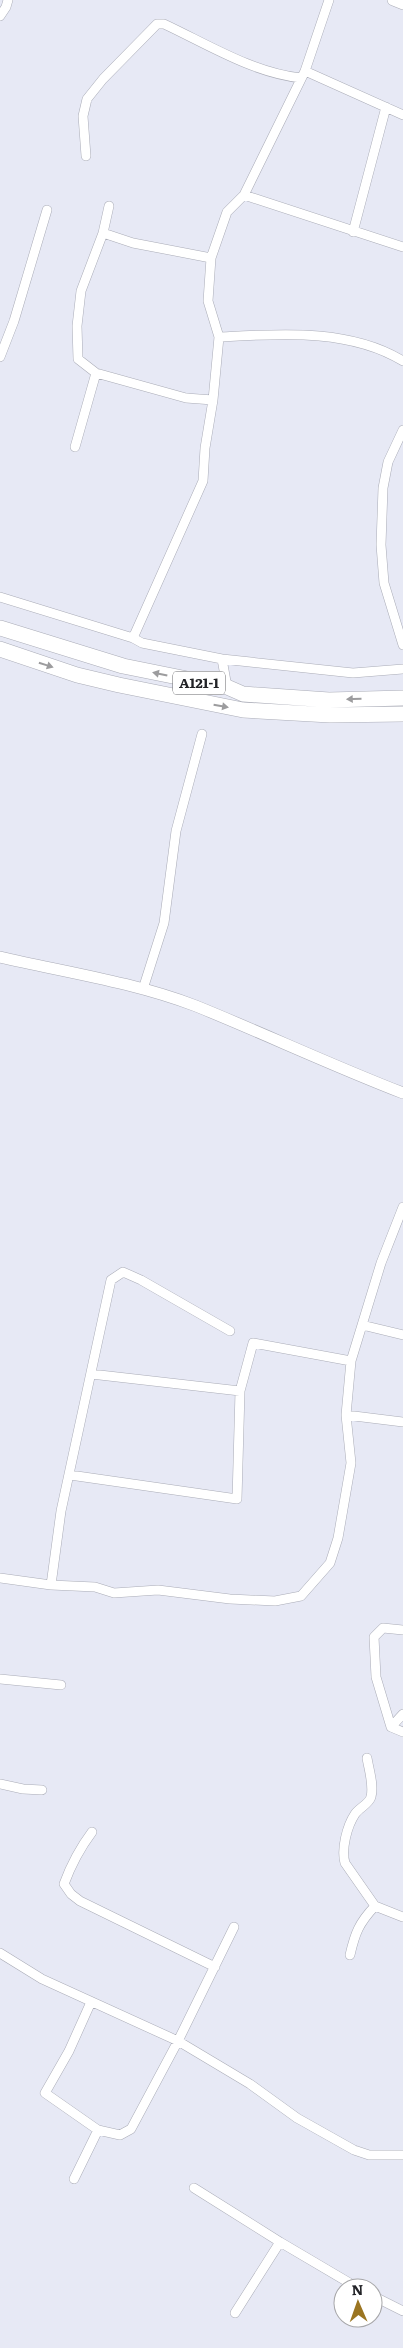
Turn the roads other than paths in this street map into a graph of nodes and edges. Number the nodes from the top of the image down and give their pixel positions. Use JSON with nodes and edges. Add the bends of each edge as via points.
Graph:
{"nodes":[{"id":1,"x":8,"y":0,"type":"edge"},
{"id":2,"x":329,"y":0,"type":"edge"},
{"id":3,"x":393,"y":0,"type":"edge"},
{"id":4,"x":403,"y":4,"type":"edge"},
{"id":5,"x":0,"y":16,"type":"edge"},
{"id":6,"x":303,"y":74,"type":"junction"},
{"id":7,"x":386,"y":107,"type":"junction"},
{"id":8,"x":403,"y":114,"type":"edge"},
{"id":9,"x":86,"y":156,"type":"dead end"},
{"id":10,"x":244,"y":195,"type":"junction"},
{"id":11,"x":109,"y":206,"type":"dead end"},
{"id":12,"x":47,"y":210,"type":"dead end"},
{"id":13,"x":353,"y":232,"type":"junction"},
{"id":14,"x":103,"y":233,"type":"junction"},
{"id":15,"x":403,"y":248,"type":"edge"},
{"id":16,"x":211,"y":258,"type":"junction"},
{"id":17,"x":219,"y":337,"type":"junction"},
{"id":18,"x":0,"y":357,"type":"edge"},
{"id":19,"x":403,"y":361,"type":"edge"},
{"id":20,"x":96,"y":373,"type":"junction"},
{"id":21,"x":213,"y":400,"type":"junction"},
{"id":22,"x":403,"y":430,"type":"edge"},
{"id":23,"x":74,"y":447,"type":"dead end"},
{"id":24,"x":0,"y":597,"type":"edge"},
{"id":25,"x":0,"y":628,"type":"edge"},
{"id":26,"x":133,"y":638,"type":"junction"},
{"id":27,"x":403,"y":645,"type":"edge"},
{"id":28,"x":0,"y":649,"type":"edge"},
{"id":29,"x":222,"y":659,"type":"junction"},
{"id":30,"x":403,"y":669,"type":"edge"},
{"id":31,"x":227,"y":687,"type":"junction"},
{"id":32,"x":403,"y":698,"type":"edge"},
{"id":33,"x":403,"y":714,"type":"edge"},
{"id":34,"x":202,"y":734,"type":"dead end"},
{"id":35,"x":0,"y":957,"type":"edge"},
{"id":36,"x":143,"y":989,"type":"junction"},
{"id":37,"x":403,"y":1093,"type":"edge"},
{"id":38,"x":403,"y":1207,"type":"edge"},
{"id":39,"x":400,"y":1222,"type":"edge"},
{"id":40,"x":362,"y":1325,"type":"junction"},
{"id":41,"x":230,"y":1331,"type":"dead end"},
{"id":42,"x":403,"y":1335,"type":"edge"},
{"id":43,"x":351,"y":1361,"type":"junction"},
{"id":44,"x":91,"y":1374,"type":"junction"},
{"id":45,"x":240,"y":1391,"type":"junction"},
{"id":46,"x":346,"y":1415,"type":"junction"},
{"id":47,"x":403,"y":1422,"type":"edge"},
{"id":48,"x":70,"y":1475,"type":"junction"},
{"id":49,"x":0,"y":1578,"type":"edge"},
{"id":50,"x":51,"y":1585,"type":"junction"},
{"id":51,"x":403,"y":1630,"type":"edge"},
{"id":52,"x":0,"y":1679,"type":"edge"},
{"id":53,"x":61,"y":1685,"type":"dead end"},
{"id":54,"x":403,"y":1714,"type":"edge"},
{"id":55,"x":391,"y":1727,"type":"junction"},
{"id":56,"x":403,"y":1732,"type":"edge"},
{"id":57,"x":368,"y":1758,"type":"dead end"},
{"id":58,"x":0,"y":1784,"type":"edge"},
{"id":59,"x":42,"y":1790,"type":"dead end"},
{"id":60,"x":92,"y":1832,"type":"dead end"},
{"id":61,"x":375,"y":1906,"type":"junction"},
{"id":62,"x":403,"y":1917,"type":"edge"},
{"id":63,"x":234,"y":1927,"type":"dead end"},
{"id":64,"x":0,"y":1953,"type":"edge"},
{"id":65,"x":350,"y":1955,"type":"dead end"},
{"id":66,"x":215,"y":1967,"type":"junction"},
{"id":67,"x":91,"y":2002,"type":"junction"},
{"id":68,"x":178,"y":2042,"type":"junction"},
{"id":69,"x":98,"y":2130,"type":"junction"},
{"id":70,"x":403,"y":2155,"type":"edge"},
{"id":71,"x":74,"y":2179,"type":"dead end"},
{"id":72,"x":194,"y":2188,"type":"dead end"},
{"id":73,"x":280,"y":2242,"type":"junction"},
{"id":74,"x":341,"y":2278,"type":"edge"},
{"id":75,"x":383,"y":2301,"type":"edge"},
{"id":76,"x":403,"y":2311,"type":"edge"},
{"id":77,"x":235,"y":2313,"type":"dead end"}],
"edges":[{"from":1,"to":5,"type":"street"},
{"from":2,"to":6,"type":"street"},
{"from":3,"to":4,"type":"street"},
{"from":6,"to":7,"type":"street"},
{"from":6,"to":9,"type":"street","via":[[288,77],[252,65],[164,24],[157,24],[87,100],[83,116]]},
{"from":6,"to":10,"type":"street"},
{"from":7,"to":8,"type":"street"},
{"from":7,"to":13,"type":"street"},
{"from":10,"to":13,"type":"street"},
{"from":10,"to":16,"type":"street","via":[[227,212]]},
{"from":11,"to":14,"type":"street"},
{"from":12,"to":18,"type":"street"},
{"from":13,"to":15,"type":"street"},
{"from":14,"to":16,"type":"street","via":[[133,243]]},
{"from":14,"to":20,"type":"street","via":[[81,291],[77,326],[78,359]]},
{"from":16,"to":17,"type":"street","via":[[208,301]]},
{"from":17,"to":19,"type":"street","via":[[280,334],[343,339],[392,354]]},
{"from":17,"to":21,"type":"street"},
{"from":20,"to":21,"type":"street","via":[[186,398]]},
{"from":20,"to":23,"type":"street"},
{"from":21,"to":26,"type":"street","via":[[203,481]]},
{"from":22,"to":27,"type":"street","via":[[388,462],[383,488],[381,545],[384,584]]},
{"from":24,"to":26,"type":"street"},
{"from":31,"to":25,"type":"highway","number":"A121-1","one_way":true,"via":[[123,666]]},
{"from":26,"to":29,"type":"street","via":[[142,643]]},
{"from":28,"to":33,"type":"highway","number":"A121-1","one_way":true,"via":[[119,686],[243,710],[330,715]]},
{"from":29,"to":30,"type":"street","via":[[353,673]]},
{"from":29,"to":31,"type":"street"},
{"from":32,"to":31,"type":"highway","number":"A121-1","one_way":true,"via":[[329,700],[243,694]]},
{"from":34,"to":36,"type":"street","via":[[176,831],[164,922]]},
{"from":35,"to":36,"type":"street"},
{"from":36,"to":37,"type":"street","via":[[195,1006]]},
{"from":38,"to":39,"type":"street"},
{"from":39,"to":40,"type":"street","via":[[380,1263]]},
{"from":40,"to":42,"type":"street"},
{"from":40,"to":43,"type":"street"},
{"from":41,"to":44,"type":"street","via":[[123,1272],[111,1280]]},
{"from":43,"to":45,"type":"street","via":[[253,1343]]},
{"from":43,"to":46,"type":"street"},
{"from":44,"to":45,"type":"street"},
{"from":44,"to":48,"type":"street"},
{"from":45,"to":48,"type":"street","via":[[237,1498]]},
{"from":46,"to":47,"type":"street"},
{"from":46,"to":50,"type":"street","via":[[351,1463],[338,1538],[330,1563],[301,1596],[276,1601],[230,1599],[158,1590],[114,1593],[95,1587]]},
{"from":48,"to":50,"type":"street","via":[[61,1511]]},
{"from":49,"to":50,"type":"street"},
{"from":51,"to":55,"type":"street","via":[[383,1628],[374,1637],[376,1677]]},
{"from":52,"to":53,"type":"street"},
{"from":54,"to":55,"type":"street"},
{"from":55,"to":56,"type":"street"},
{"from":57,"to":61,"type":"street","via":[[370,1800],[353,1818],[343,1854],[345,1863]]},
{"from":58,"to":59,"type":"street","via":[[23,1790]]},
{"from":60,"to":66,"type":"street","via":[[79,1850],[64,1884],[71,1894]]},
{"from":61,"to":62,"type":"street"},
{"from":61,"to":65,"type":"street","via":[[361,1921]]},
{"from":63,"to":66,"type":"street"},
{"from":64,"to":67,"type":"street"},
{"from":66,"to":68,"type":"street"},
{"from":67,"to":68,"type":"street"},
{"from":67,"to":69,"type":"street","via":[[45,2093]]},
{"from":68,"to":69,"type":"street","via":[[131,2128],[120,2135]]},
{"from":68,"to":70,"type":"street","via":[[250,2084],[297,2118],[354,2150],[369,2155]]},
{"from":69,"to":71,"type":"street"},
{"from":72,"to":73,"type":"street"},
{"from":73,"to":74,"type":"street"},
{"from":73,"to":77,"type":"street"},
{"from":75,"to":76,"type":"street"}]}
